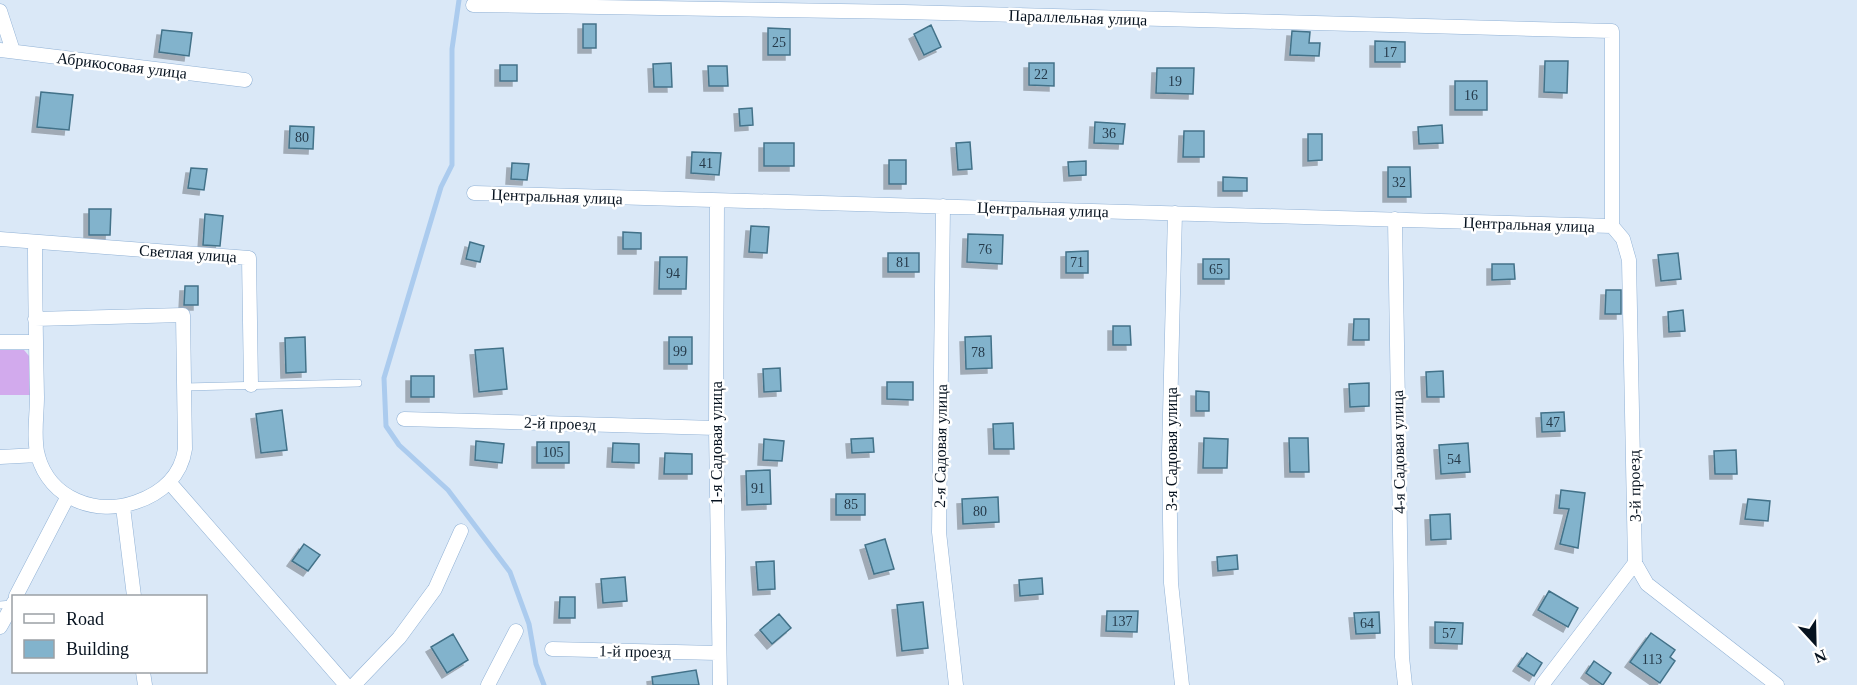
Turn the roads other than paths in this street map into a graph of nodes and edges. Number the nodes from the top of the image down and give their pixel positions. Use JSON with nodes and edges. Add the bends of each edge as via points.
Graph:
{"nodes":[{"id":1,"x":473,"y":5,"type":"dead end"},
{"id":2,"x":0,"y":11,"type":"edge"},
{"id":3,"x":6,"y":51,"type":"edge"},
{"id":4,"x":245,"y":80,"type":"dead end"},
{"id":5,"x":474,"y":193,"type":"dead end"},
{"id":6,"x":717,"y":201,"type":"junction"},
{"id":7,"x":943,"y":206,"type":"junction"},
{"id":8,"x":1175,"y":213,"type":"junction"},
{"id":9,"x":1395,"y":219,"type":"junction"},
{"id":10,"x":1612,"y":226,"type":"junction"},
{"id":11,"x":0,"y":239,"type":"edge"},
{"id":12,"x":34,"y":242,"type":"junction"},
{"id":13,"x":35,"y":319,"type":"junction"},
{"id":14,"x":0,"y":342,"type":"edge"},
{"id":15,"x":36,"y":342,"type":"junction"},
{"id":16,"x":358,"y":383,"type":"dead end"},
{"id":17,"x":251,"y":385,"type":"junction"},
{"id":18,"x":185,"y":387,"type":"junction"},
{"id":19,"x":404,"y":419,"type":"dead end"},
{"id":20,"x":716,"y":428,"type":"junction"},
{"id":21,"x":38,"y":455,"type":"junction"},
{"id":22,"x":0,"y":457,"type":"edge"},
{"id":23,"x":170,"y":483,"type":"junction"},
{"id":24,"x":67,"y":498,"type":"junction"},
{"id":25,"x":123,"y":507,"type":"junction"},
{"id":26,"x":461,"y":531,"type":"dead end"},
{"id":27,"x":1635,"y":563,"type":"junction"},
{"id":28,"x":15,"y":595,"type":"edge"},
{"id":29,"x":134,"y":595,"type":"edge"},
{"id":30,"x":11,"y":602,"type":"edge"},
{"id":31,"x":0,"y":627,"type":"edge"},
{"id":32,"x":516,"y":631,"type":"dead end"},
{"id":33,"x":552,"y":649,"type":"dead end"},
{"id":34,"x":717,"y":653,"type":"junction"},
{"id":35,"x":346,"y":685,"type":"edge"},
{"id":36,"x":354,"y":685,"type":"edge"},
{"id":37,"x":488,"y":685,"type":"edge"},
{"id":38,"x":720,"y":685,"type":"edge"},
{"id":39,"x":956,"y":685,"type":"edge"},
{"id":40,"x":1182,"y":685,"type":"edge"},
{"id":41,"x":1405,"y":685,"type":"edge"},
{"id":42,"x":1542,"y":685,"type":"edge"},
{"id":43,"x":1777,"y":685,"type":"edge"}],
"edges":[{"from":1,"to":10,"type":"street","name":"Параллельная улица","via":[[1612,31]]},
{"from":2,"to":3,"type":"street"},
{"from":3,"to":4,"type":"street","name":"Абрикосовая улица"},
{"from":5,"to":6,"type":"street","name":"Центральная улица"},
{"from":6,"to":7,"type":"street","name":"Центральная улица"},
{"from":6,"to":20,"type":"street","name":"1-я Садовая улица"},
{"from":7,"to":8,"type":"street","name":"Центральная улица"},
{"from":7,"to":39,"type":"street","name":"2-я Садовая улица","via":[[939,532]]},
{"from":8,"to":9,"type":"street","name":"Центральная улица"},
{"from":8,"to":40,"type":"street","name":"3-я Садовая улица","via":[[1169,455],[1171,583]]},
{"from":9,"to":10,"type":"street","name":"Центральная улица"},
{"from":9,"to":41,"type":"street","name":"4-я Садовая улица"},
{"from":10,"to":27,"type":"street","name":"3-й проезд","via":[[1623,239],[1629,260]]},
{"from":11,"to":12,"type":"street","name":"Светлая улица"},
{"from":12,"to":13,"type":"street"},
{"from":12,"to":17,"type":"street","name":"Светлая улица","via":[[249,258]]},
{"from":13,"to":15,"type":"street"},
{"from":13,"to":18,"type":"street","via":[[183,315]]},
{"from":14,"to":15,"type":"street"},
{"from":15,"to":21,"type":"street"},
{"from":16,"to":17,"type":"lane"},
{"from":17,"to":18,"type":"lane"},
{"from":18,"to":23,"type":"street","via":[[183,465]]},
{"from":19,"to":20,"type":"street","name":"2-й проезд"},
{"from":20,"to":34,"type":"street","name":"1-я Садовая улица"},
{"from":21,"to":22,"type":"street"},
{"from":21,"to":24,"type":"street","via":[[49,478]]},
{"from":23,"to":25,"type":"street","via":[[149,498]]},
{"from":23,"to":35,"type":"street"},
{"from":24,"to":25,"type":"street","via":[[95,507]]},
{"from":24,"to":28,"type":"street"},
{"from":25,"to":29,"type":"street"},
{"from":26,"to":36,"type":"street","via":[[435,589],[399,638]]},
{"from":27,"to":42,"type":"street"},
{"from":27,"to":43,"type":"street","via":[[1647,584]]},
{"from":30,"to":31,"type":"street"},
{"from":32,"to":37,"type":"street"},
{"from":33,"to":34,"type":"street","name":"1-й проезд"},
{"from":34,"to":38,"type":"street","name":"1-я Садовая улица"}]}
